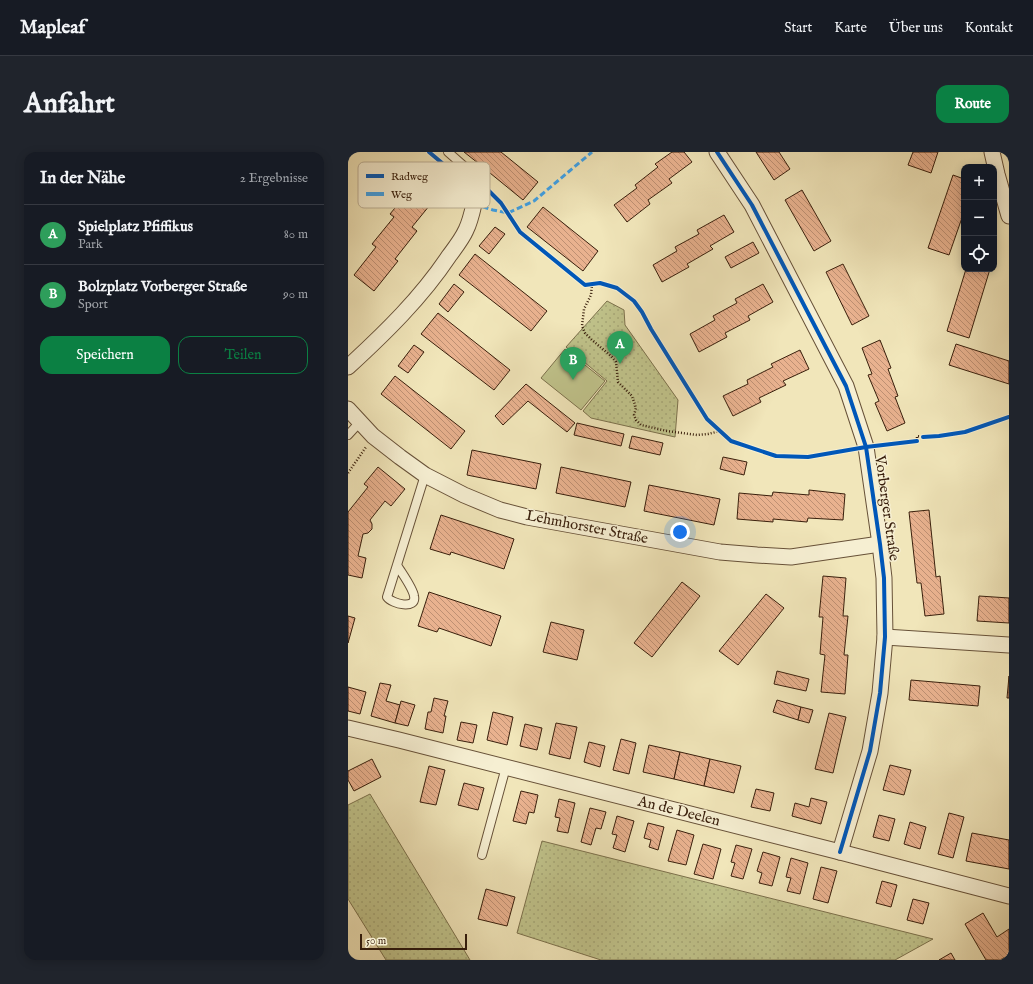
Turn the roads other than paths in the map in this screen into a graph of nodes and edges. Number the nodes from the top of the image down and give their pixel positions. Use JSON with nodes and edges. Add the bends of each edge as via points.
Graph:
{"nodes":[{"id":1,"x":448,"y":152,"type":"edge"},
{"id":2,"x":717,"y":152,"type":"edge"},
{"id":3,"x":992,"y":152,"type":"edge"},
{"id":4,"x":459,"y":162,"type":"edge"},
{"id":5,"x":473,"y":208,"type":"edge"},
{"id":6,"x":1009,"y":216,"type":"edge"},
{"id":7,"x":348,"y":367,"type":"edge"},
{"id":8,"x":348,"y":409,"type":"edge"},
{"id":9,"x":360,"y":422,"type":"junction"},
{"id":10,"x":348,"y":435,"type":"edge"},
{"id":11,"x":425,"y":475,"type":"junction"},
{"id":12,"x":880,"y":544,"type":"junction"},
{"id":13,"x":397,"y":565,"type":"junction"},
{"id":14,"x":884,"y":638,"type":"junction"},
{"id":15,"x":1009,"y":645,"type":"edge"},
{"id":16,"x":348,"y":728,"type":"edge"},
{"id":17,"x":506,"y":767,"type":"junction"},
{"id":18,"x":840,"y":852,"type":"junction"},
{"id":19,"x":482,"y":855,"type":"dead end"},
{"id":20,"x":1009,"y":896,"type":"edge"}],
"edges":[{"from":1,"to":4,"type":"lane"},
{"from":2,"to":12,"type":"street","name":"Vorberger Straße","via":[[752,205],[846,386],[866,447]]},
{"from":3,"to":6,"type":"street"},
{"from":5,"to":7,"type":"street","via":[[466,231],[424,290],[397,321]]},
{"from":8,"to":9,"type":"street","name":"Lehmhorster Straße"},
{"from":9,"to":10,"type":"lane"},
{"from":9,"to":11,"type":"street","name":"Lehmhorster Straße","via":[[373,436]]},
{"from":11,"to":12,"type":"street","name":"Lehmhorster Straße","via":[[500,510],[720,552],[791,557]]},
{"from":11,"to":13,"type":"lane"},
{"from":12,"to":14,"type":"street","name":"Vorberger Straße","via":[[884,578]]},
{"from":13,"to":13,"type":"lane","via":[[388,600],[411,604],[415,597],[413,591]]},
{"from":14,"to":15,"type":"street"},
{"from":14,"to":18,"type":"street","name":"Vorberger Straße","via":[[880,693],[870,750]]},
{"from":16,"to":17,"type":"street","name":"An de Deelen"},
{"from":17,"to":18,"type":"street","name":"An de Deelen"},
{"from":17,"to":19,"type":"lane"},
{"from":18,"to":20,"type":"street","name":"An de Deelen"}]}
